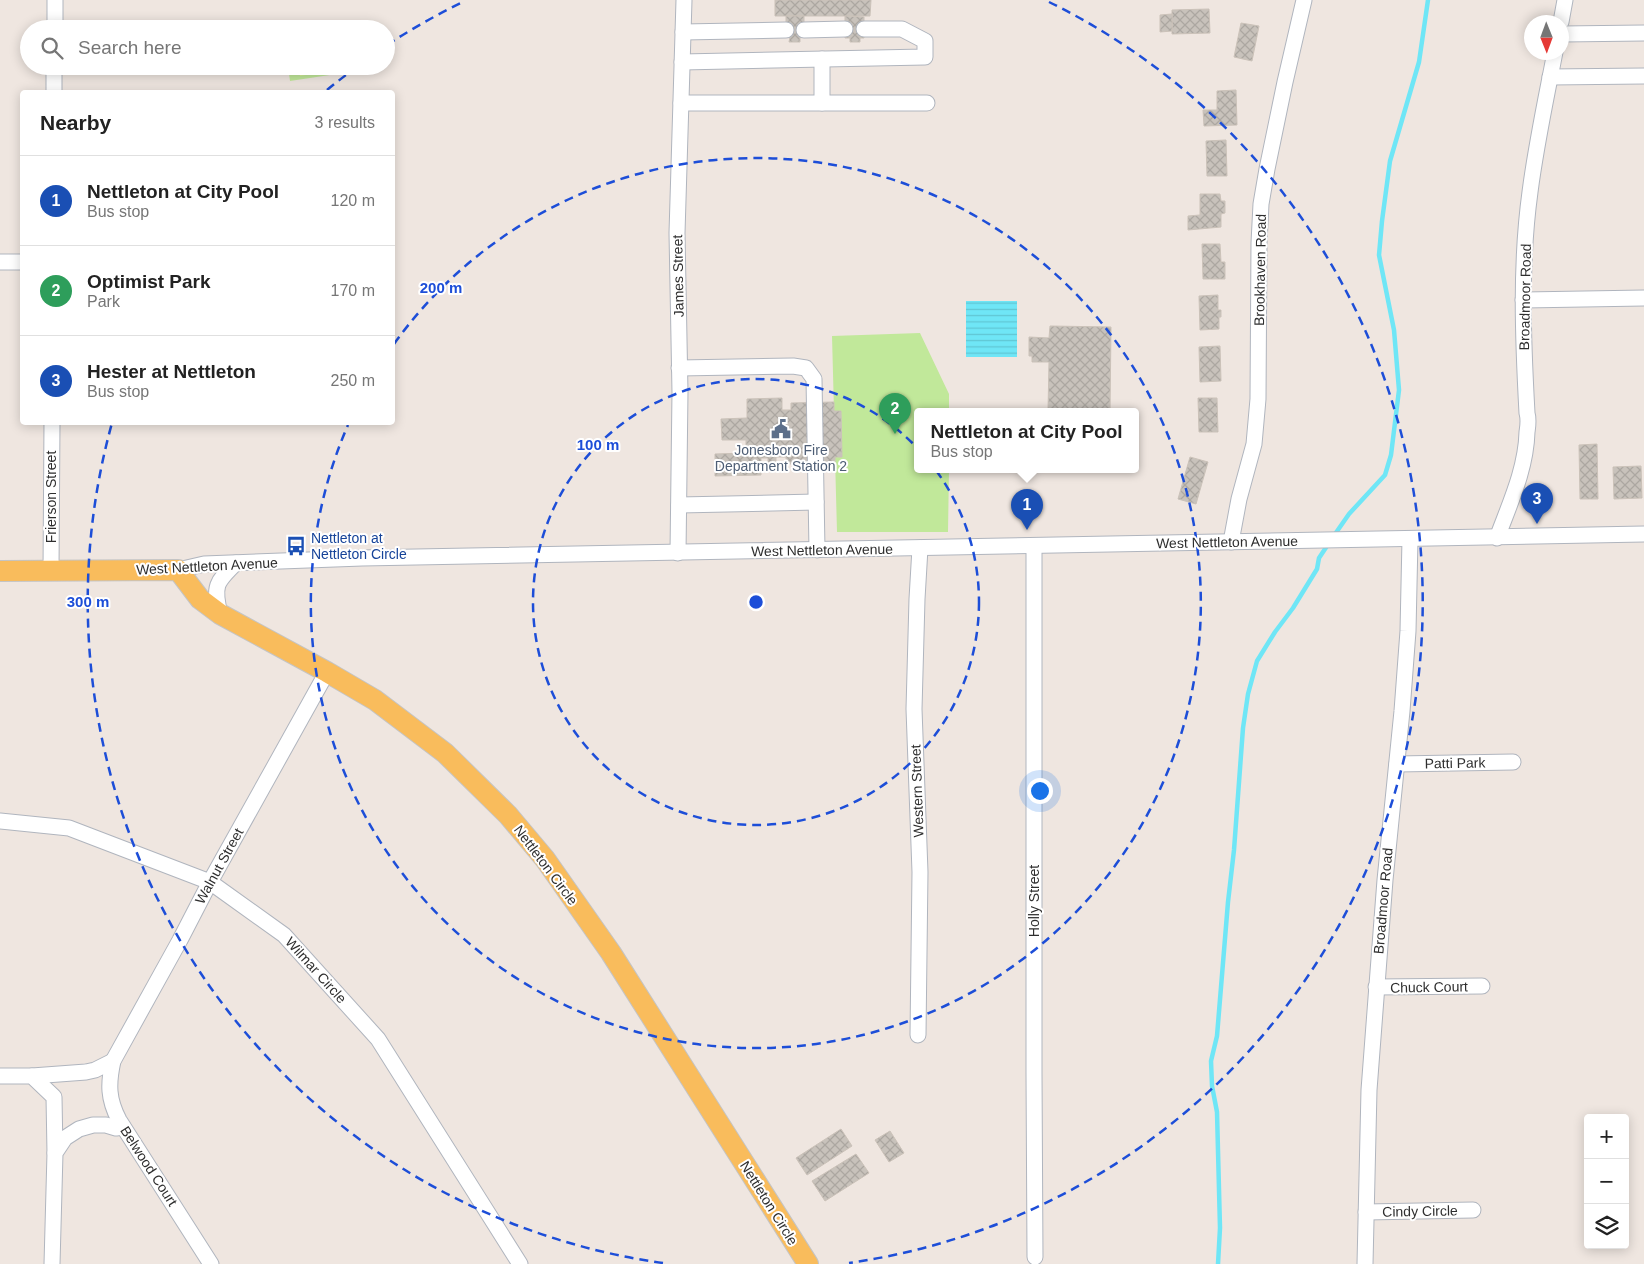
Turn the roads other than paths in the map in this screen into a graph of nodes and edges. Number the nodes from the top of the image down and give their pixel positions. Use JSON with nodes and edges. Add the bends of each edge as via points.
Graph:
{"nodes":[{"id":1,"x":55,"y":0,"type":"edge"},
{"id":2,"x":684,"y":0,"type":"edge"},
{"id":3,"x":1304,"y":0,"type":"edge"},
{"id":4,"x":1565,"y":0,"type":"edge"},
{"id":5,"x":1562,"y":15,"type":"edge"},
{"id":6,"x":55,"y":20,"type":"edge"},
{"id":7,"x":864,"y":29,"type":"dead end"},
{"id":8,"x":786,"y":30,"type":"dead end"},
{"id":9,"x":804,"y":30,"type":"dead end"},
{"id":10,"x":845,"y":30,"type":"dead end"},
{"id":11,"x":683,"y":32,"type":"junction"},
{"id":12,"x":1644,"y":33,"type":"edge"},
{"id":13,"x":1569,"y":34,"type":"edge"},
{"id":14,"x":822,"y":59,"type":"junction"},
{"id":15,"x":1553,"y":60,"type":"edge"},
{"id":16,"x":682,"y":62,"type":"junction"},
{"id":17,"x":54,"y":75,"type":"edge"},
{"id":18,"x":1644,"y":76,"type":"edge"},
{"id":19,"x":1550,"y":77,"type":"junction"},
{"id":20,"x":54,"y":90,"type":"edge"},
{"id":21,"x":681,"y":103,"type":"junction"},
{"id":22,"x":822,"y":103,"type":"junction"},
{"id":23,"x":927,"y":103,"type":"dead end"},
{"id":24,"x":0,"y":262,"type":"edge"},
{"id":25,"x":20,"y":262,"type":"edge"},
{"id":26,"x":1644,"y":298,"type":"edge"},
{"id":27,"x":1524,"y":300,"type":"junction"},
{"id":28,"x":680,"y":368,"type":"junction"},
{"id":29,"x":52,"y":425,"type":"edge"},
{"id":30,"x":816,"y":502,"type":"junction"},
{"id":31,"x":679,"y":505,"type":"junction"},
{"id":32,"x":1644,"y":534,"type":"edge"},
{"id":33,"x":1497,"y":538,"type":"junction"},
{"id":34,"x":1410,"y":539,"type":"junction"},
{"id":35,"x":1231,"y":542,"type":"junction"},
{"id":36,"x":1034,"y":546,"type":"junction"},
{"id":37,"x":920,"y":548,"type":"junction"},
{"id":38,"x":817,"y":550,"type":"junction"},
{"id":39,"x":678,"y":553,"type":"junction"},
{"id":40,"x":236,"y":563,"type":"junction"},
{"id":41,"x":51,"y":570,"type":"junction"},
{"id":42,"x":178,"y":570,"type":"junction"},
{"id":43,"x":0,"y":571,"type":"edge"},
{"id":44,"x":220,"y":614,"type":"junction"},
{"id":45,"x":327,"y":672,"type":"junction"},
{"id":46,"x":1513,"y":762,"type":"dead end"},
{"id":47,"x":1397,"y":764,"type":"junction"},
{"id":48,"x":0,"y":821,"type":"edge"},
{"id":49,"x":210,"y":882,"type":"junction"},
{"id":50,"x":1482,"y":986,"type":"dead end"},
{"id":51,"x":1376,"y":987,"type":"junction"},
{"id":52,"x":918,"y":1035,"type":"dead end"},
{"id":53,"x":113,"y":1061,"type":"junction"},
{"id":54,"x":0,"y":1076,"type":"edge"},
{"id":55,"x":32,"y":1076,"type":"junction"},
{"id":56,"x":123,"y":1127,"type":"junction"},
{"id":57,"x":55,"y":1154,"type":"junction"},
{"id":58,"x":1473,"y":1210,"type":"dead end"},
{"id":59,"x":1366,"y":1212,"type":"junction"},
{"id":60,"x":1036,"y":1257,"type":"dead end"},
{"id":61,"x":52,"y":1264,"type":"edge"},
{"id":62,"x":211,"y":1264,"type":"edge"},
{"id":63,"x":520,"y":1264,"type":"edge"},
{"id":64,"x":808,"y":1264,"type":"edge"},
{"id":65,"x":1365,"y":1264,"type":"edge"}],
"edges":[{"from":1,"to":6,"type":"street"},
{"from":2,"to":11,"type":"street","name":"James Street"},
{"from":3,"to":35,"type":"street","name":"Brookhaven Road","via":[[1261,204],[1258,399],[1254,444]]},
{"from":4,"to":5,"type":"street"},
{"from":7,"to":14,"type":"street","via":[[902,29],[925,41],[925,57]]},
{"from":8,"to":11,"type":"street"},
{"from":9,"to":10,"type":"street"},
{"from":11,"to":16,"type":"street","name":"James Street"},
{"from":12,"to":13,"type":"street"},
{"from":14,"to":16,"type":"street"},
{"from":14,"to":22,"type":"street"},
{"from":15,"to":19,"type":"street","name":"Broadmoor Road"},
{"from":16,"to":21,"type":"street","name":"James Street"},
{"from":17,"to":20,"type":"street"},
{"from":18,"to":19,"type":"street"},
{"from":19,"to":27,"type":"street","name":"Broadmoor Road","via":[[1530,193]]},
{"from":21,"to":22,"type":"street"},
{"from":21,"to":28,"type":"street","name":"James Street","via":[[677,233]]},
{"from":22,"to":23,"type":"street"},
{"from":24,"to":25,"type":"street"},
{"from":26,"to":27,"type":"street"},
{"from":27,"to":33,"type":"street","name":"Broadmoor Road","via":[[1528,441],[1519,480]]},
{"from":28,"to":30,"type":"street","via":[[806,368],[814,379]]},
{"from":28,"to":31,"type":"street","name":"James Street"},
{"from":29,"to":41,"type":"street","name":"Frierson Street"},
{"from":30,"to":31,"type":"street"},
{"from":30,"to":38,"type":"street"},
{"from":31,"to":39,"type":"street","name":"James Street"},
{"from":32,"to":33,"type":"street","name":"West Nettleton Avenue"},
{"from":33,"to":34,"type":"street","name":"West Nettleton Avenue"},
{"from":34,"to":35,"type":"street","name":"West Nettleton Avenue"},
{"from":34,"to":47,"type":"street","name":"Broadmoor Road","via":[[1408,630]]},
{"from":35,"to":36,"type":"street","name":"West Nettleton Avenue"},
{"from":36,"to":37,"type":"street","name":"West Nettleton Avenue"},
{"from":36,"to":60,"type":"street","name":"Holly Street"},
{"from":37,"to":38,"type":"street","name":"West Nettleton Avenue"},
{"from":37,"to":52,"type":"street","name":"Western Street","via":[[914,709],[920,872]]},
{"from":38,"to":39,"type":"street","name":"West Nettleton Avenue"},
{"from":39,"to":40,"type":"street","name":"West Nettleton Avenue"},
{"from":40,"to":42,"type":"street","name":"West Nettleton Avenue","via":[[204,564]]},
{"from":40,"to":44,"type":"street","via":[[218,582]]},
{"from":41,"to":42,"type":"main road","name":"West Nettleton Avenue"},
{"from":41,"to":43,"type":"main road","name":"West Nettleton Avenue"},
{"from":42,"to":44,"type":"main road","name":"Nettleton Circle","via":[[200,599]]},
{"from":44,"to":45,"type":"main road","name":"Nettleton Circle"},
{"from":45,"to":49,"type":"street","name":"Walnut Street"},
{"from":45,"to":64,"type":"main road","name":"Nettleton Circle","via":[[375,700],[445,753],[508,815],[545,860],[612,953]]},
{"from":46,"to":47,"type":"street","name":"Patti Park"},
{"from":47,"to":51,"type":"street","name":"Broadmoor Road"},
{"from":48,"to":49,"type":"street","name":"Wilmar Circle","via":[[69,828]]},
{"from":49,"to":53,"type":"street","name":"Walnut Street"},
{"from":49,"to":63,"type":"street","name":"Wilmar Circle","via":[[284,935],[378,1040]]},
{"from":50,"to":51,"type":"street","name":"Chuck Court"},
{"from":51,"to":59,"type":"street","name":"Broadmoor Road"},
{"from":53,"to":55,"type":"street","via":[[86,1072]]},
{"from":53,"to":56,"type":"street","name":"Belwood Court","via":[[109,1091]]},
{"from":54,"to":55,"type":"street"},
{"from":55,"to":57,"type":"street","via":[[54,1097]]},
{"from":56,"to":57,"type":"street","via":[[93,1125],[79,1129],[65,1138]]},
{"from":56,"to":62,"type":"street","name":"Belwood Court"},
{"from":57,"to":61,"type":"street"},
{"from":58,"to":59,"type":"street","name":"Cindy Circle"},
{"from":59,"to":65,"type":"street","name":"Broadmoor Road"}]}
